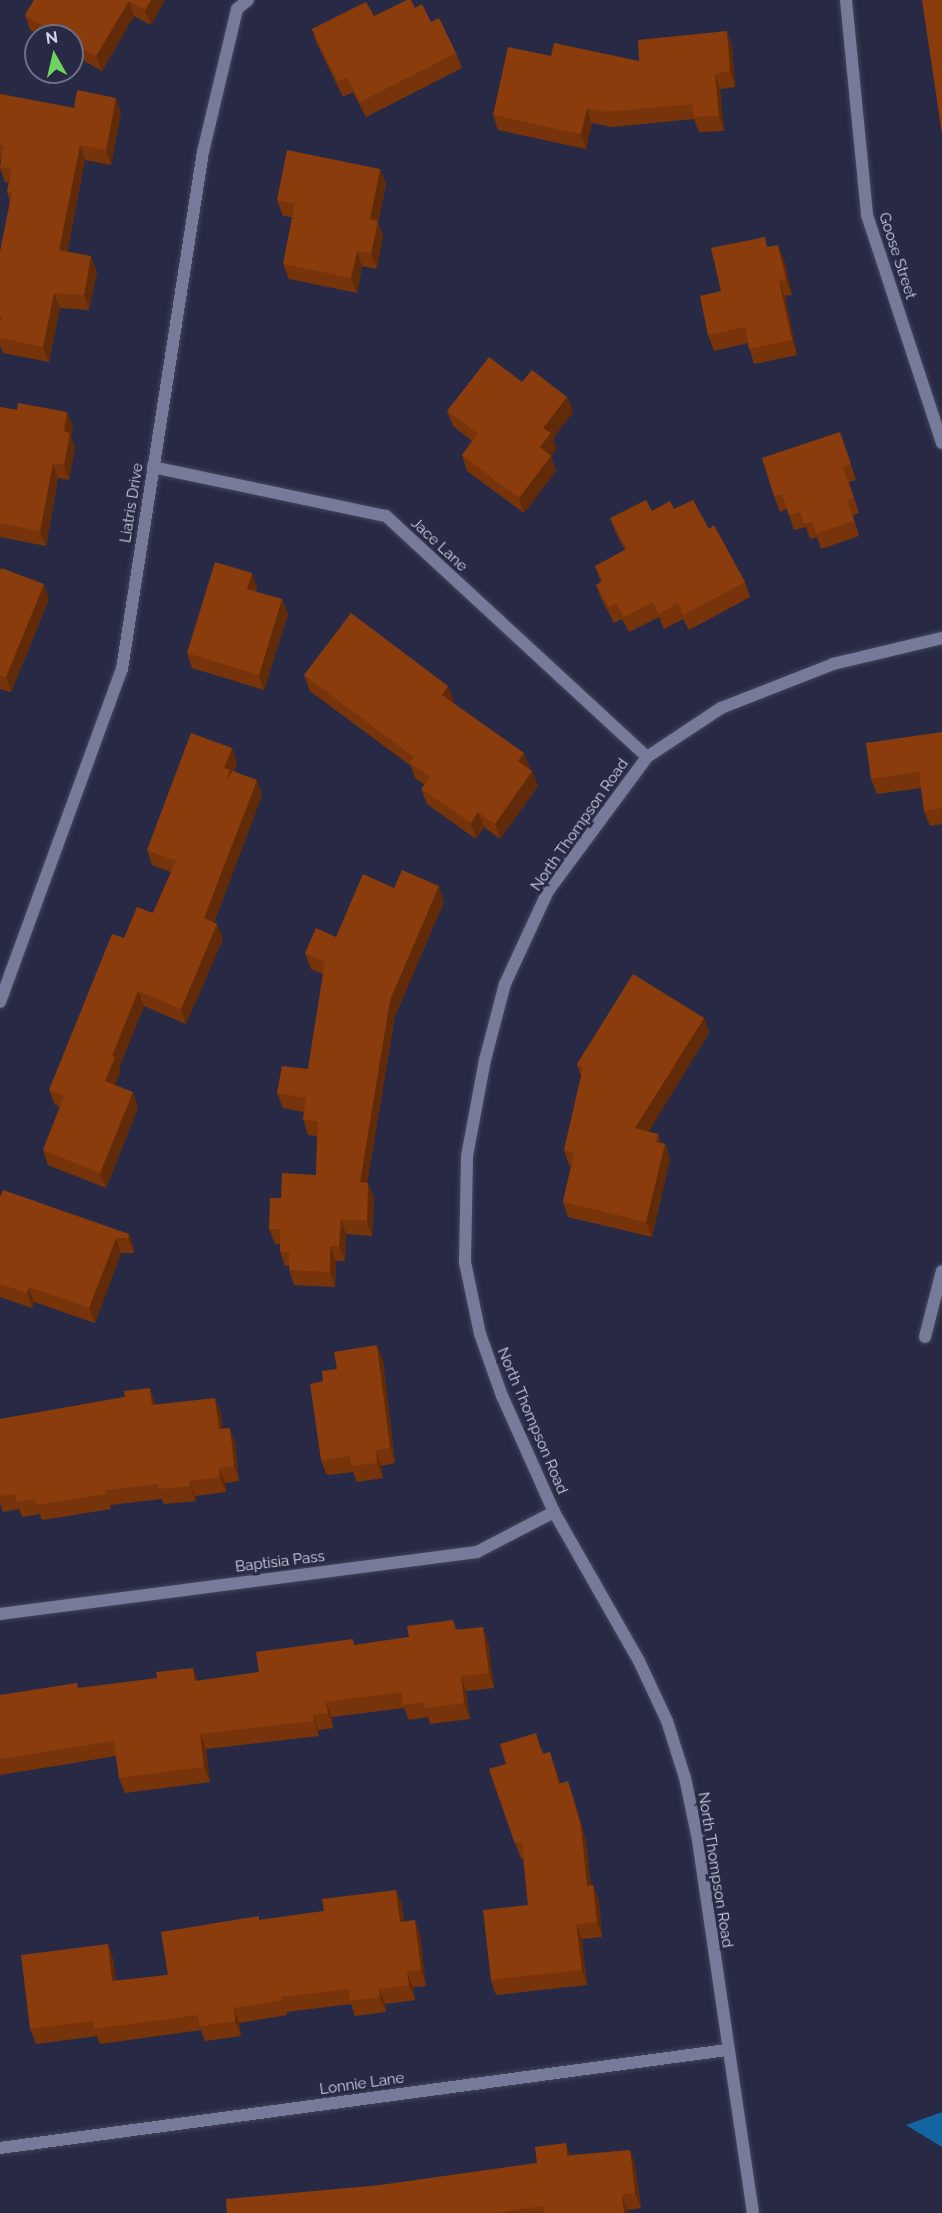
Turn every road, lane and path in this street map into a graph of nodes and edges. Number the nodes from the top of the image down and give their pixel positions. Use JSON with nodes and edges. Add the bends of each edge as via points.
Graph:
{"nodes":[{"id":1,"x":248,"y":0,"type":"edge"},
{"id":2,"x":846,"y":0,"type":"edge"},
{"id":3,"x":942,"y":443,"type":"edge"},
{"id":4,"x":153,"y":467,"type":"junction"},
{"id":5,"x":942,"y":638,"type":"edge"},
{"id":6,"x":647,"y":757,"type":"junction"},
{"id":7,"x":0,"y":1002,"type":"edge"},
{"id":8,"x":942,"y":1271,"type":"edge"},
{"id":9,"x":925,"y":1337,"type":"dead end"},
{"id":10,"x":554,"y":1512,"type":"junction"},
{"id":11,"x":0,"y":1614,"type":"edge"},
{"id":12,"x":727,"y":2050,"type":"junction"},
{"id":13,"x":0,"y":2148,"type":"edge"},
{"id":14,"x":753,"y":2213,"type":"edge"}],
"edges":[{"from":1,"to":4,"type":"street","name":"Liatris Drive","via":[[237,9],[203,152]]},
{"from":2,"to":3,"type":"street","name":"Goose Street","via":[[867,215]]},
{"from":4,"to":6,"type":"street","name":"Jace Lane","via":[[386,516]]},
{"from":4,"to":7,"type":"street","name":"Liatris Drive","via":[[122,669]]},
{"from":5,"to":6,"type":"street","name":"North Thompson Road","via":[[832,664],[732,704],[663,743]]},
{"from":6,"to":10,"type":"street","name":"North Thompson Road","via":[[548,891],[505,984],[485,1060],[467,1156],[465,1262],[480,1334],[502,1396]]},
{"from":8,"to":9,"type":"street"},
{"from":10,"to":11,"type":"street","name":"Baptisia Pass","via":[[477,1552]]},
{"from":10,"to":12,"type":"street","name":"North Thompson Road","via":[[639,1662],[667,1721],[698,1840]]},
{"from":12,"to":13,"type":"street","name":"Lonnie Lane"},
{"from":12,"to":14,"type":"street","name":"North Thompson Road"}]}
